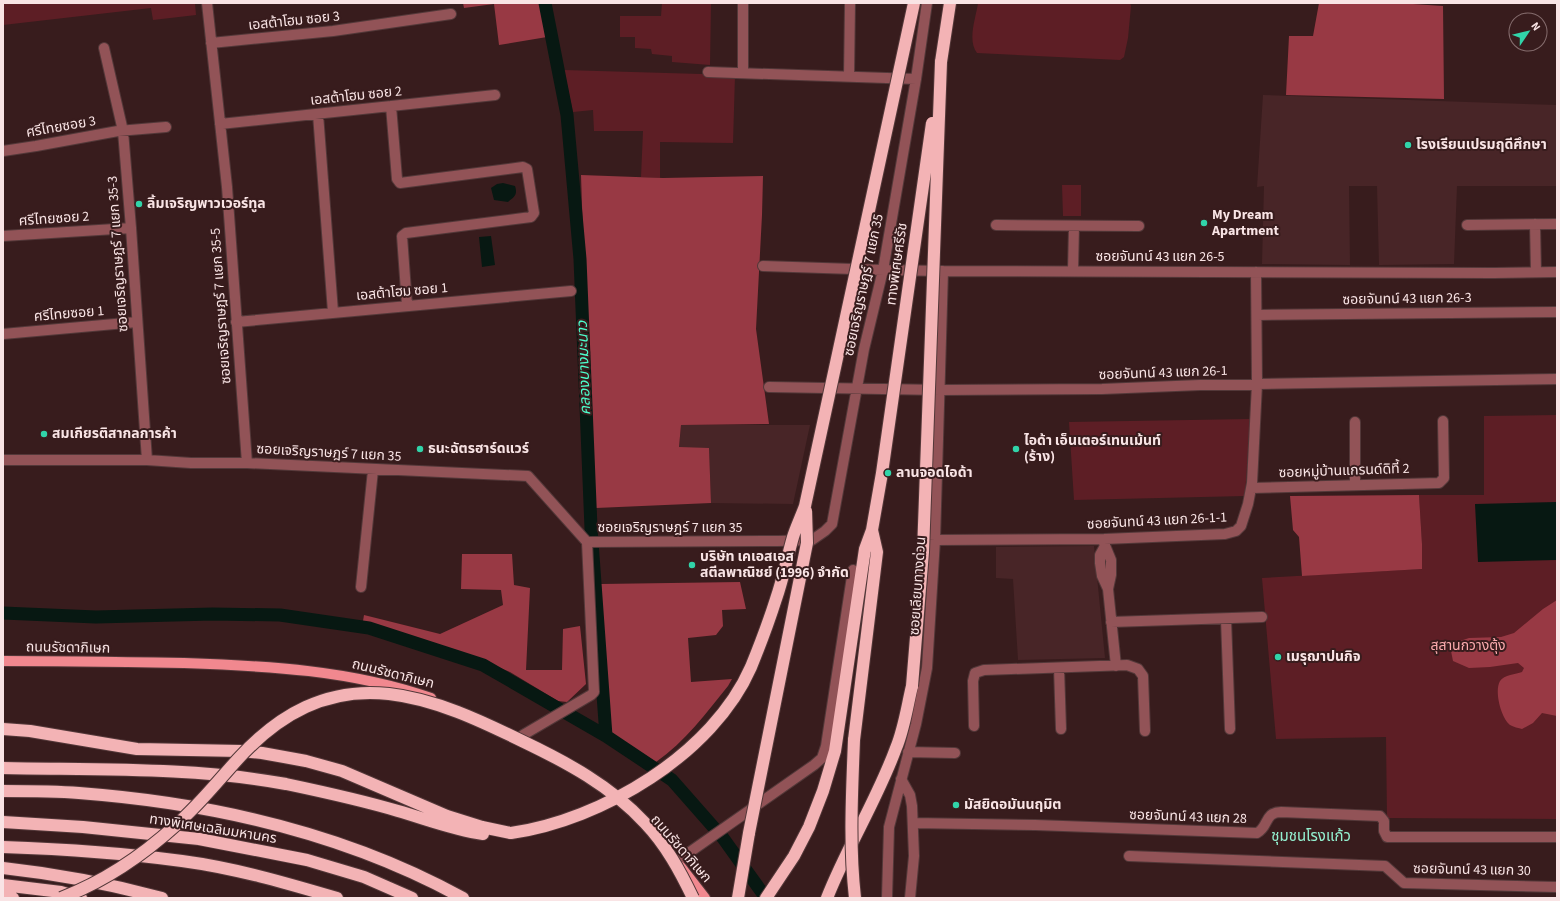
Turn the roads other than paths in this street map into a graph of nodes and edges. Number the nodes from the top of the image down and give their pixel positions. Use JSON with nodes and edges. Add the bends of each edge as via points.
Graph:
{"nodes":[{"id":1,"x":208,"y":3,"type":"edge"},
{"id":2,"x":743,"y":3,"type":"edge"},
{"id":3,"x":850,"y":3,"type":"edge"},
{"id":4,"x":914,"y":3,"type":"edge"},
{"id":5,"x":927,"y":3,"type":"edge"},
{"id":6,"x":950,"y":3,"type":"edge"},
{"id":7,"x":451,"y":14,"type":"dead end"},
{"id":8,"x":211,"y":43,"type":"junction"},
{"id":9,"x":104,"y":48,"type":"dead end"},
{"id":10,"x":941,"y":62,"type":"junction"},
{"id":11,"x":708,"y":72,"type":"dead end"},
{"id":12,"x":743,"y":73,"type":"junction"},
{"id":13,"x":849,"y":77,"type":"junction"},
{"id":14,"x":916,"y":79,"type":"junction"},
{"id":15,"x":495,"y":95,"type":"dead end"},
{"id":16,"x":391,"y":106,"type":"junction"},
{"id":17,"x":318,"y":114,"type":"junction"},
{"id":18,"x":220,"y":124,"type":"junction"},
{"id":19,"x":166,"y":127,"type":"dead end"},
{"id":20,"x":123,"y":131,"type":"junction"},
{"id":21,"x":3,"y":151,"type":"edge"},
{"id":22,"x":1535,"y":224,"type":"junction"},
{"id":23,"x":1557,"y":224,"type":"edge"},
{"id":24,"x":996,"y":225,"type":"dead end"},
{"id":25,"x":1467,"y":225,"type":"dead end"},
{"id":26,"x":1074,"y":226,"type":"junction"},
{"id":27,"x":1139,"y":226,"type":"dead end"},
{"id":28,"x":131,"y":228,"type":"junction"},
{"id":29,"x":3,"y":236,"type":"edge"},
{"id":30,"x":764,"y":266,"type":"dead end"},
{"id":31,"x":883,"y":270,"type":"junction"},
{"id":32,"x":943,"y":271,"type":"junction"},
{"id":33,"x":1073,"y":271,"type":"junction"},
{"id":34,"x":1256,"y":272,"type":"junction"},
{"id":35,"x":1536,"y":272,"type":"junction"},
{"id":36,"x":1557,"y":272,"type":"edge"},
{"id":37,"x":571,"y":291,"type":"dead end"},
{"id":38,"x":407,"y":305,"type":"junction"},
{"id":39,"x":333,"y":312,"type":"junction"},
{"id":40,"x":1557,"y":312,"type":"edge"},
{"id":41,"x":1256,"y":315,"type":"junction"},
{"id":42,"x":137,"y":322,"type":"junction"},
{"id":43,"x":236,"y":322,"type":"junction"},
{"id":44,"x":3,"y":334,"type":"edge"},
{"id":45,"x":1557,"y":378,"type":"edge"},
{"id":46,"x":1257,"y":384,"type":"junction"},
{"id":47,"x":769,"y":386,"type":"dead end"},
{"id":48,"x":857,"y":389,"type":"junction"},
{"id":49,"x":940,"y":390,"type":"junction"},
{"id":50,"x":1355,"y":422,"type":"dead end"},
{"id":51,"x":1443,"y":422,"type":"dead end"},
{"id":52,"x":3,"y":460,"type":"edge"},
{"id":53,"x":147,"y":460,"type":"junction"},
{"id":54,"x":247,"y":463,"type":"junction"},
{"id":55,"x":373,"y":470,"type":"junction"},
{"id":56,"x":1355,"y":485,"type":"junction"},
{"id":57,"x":1251,"y":488,"type":"junction"},
{"id":58,"x":805,"y":506,"type":"junction"},
{"id":59,"x":872,"y":530,"type":"junction"},
{"id":60,"x":935,"y":540,"type":"junction"},
{"id":61,"x":592,"y":542,"type":"junction"},
{"id":62,"x":1104,"y":542,"type":"junction"},
{"id":63,"x":853,"y":570,"type":"dead end"},
{"id":64,"x":362,"y":587,"type":"dead end"},
{"id":65,"x":1262,"y":617,"type":"dead end"},
{"id":66,"x":1226,"y":619,"type":"junction"},
{"id":67,"x":1111,"y":622,"type":"junction"},
{"id":68,"x":3,"y":661,"type":"edge"},
{"id":69,"x":1116,"y":666,"type":"junction"},
{"id":70,"x":1059,"y":668,"type":"junction"},
{"id":71,"x":974,"y":726,"type":"dead end"},
{"id":72,"x":3,"y":729,"type":"edge"},
{"id":73,"x":1061,"y":729,"type":"dead end"},
{"id":74,"x":1230,"y":729,"type":"dead end"},
{"id":75,"x":1145,"y":731,"type":"dead end"},
{"id":76,"x":522,"y":735,"type":"junction"},
{"id":77,"x":908,"y":752,"type":"junction"},
{"id":78,"x":955,"y":753,"type":"dead end"},
{"id":79,"x":3,"y":768,"type":"edge"},
{"id":80,"x":901,"y":779,"type":"junction"},
{"id":81,"x":3,"y":791,"type":"edge"},
{"id":82,"x":3,"y":822,"type":"edge"},
{"id":83,"x":913,"y":824,"type":"junction"},
{"id":84,"x":511,"y":833,"type":"junction"},
{"id":85,"x":1557,"y":837,"type":"edge"},
{"id":86,"x":3,"y":847,"type":"edge"},
{"id":87,"x":1129,"y":856,"type":"dead end"},
{"id":88,"x":677,"y":861,"type":"junction"},
{"id":89,"x":3,"y":868,"type":"edge"},
{"id":90,"x":1557,"y":887,"type":"edge"},
{"id":91,"x":4,"y":889,"type":"edge"},
{"id":92,"x":13,"y":898,"type":"edge"},
{"id":93,"x":56,"y":898,"type":"edge"},
{"id":94,"x":61,"y":898,"type":"edge"},
{"id":95,"x":81,"y":898,"type":"edge"},
{"id":96,"x":162,"y":898,"type":"edge"},
{"id":97,"x":336,"y":898,"type":"edge"},
{"id":98,"x":412,"y":898,"type":"edge"},
{"id":99,"x":463,"y":898,"type":"edge"},
{"id":100,"x":693,"y":898,"type":"edge"},
{"id":101,"x":705,"y":898,"type":"edge"},
{"id":102,"x":738,"y":898,"type":"edge"},
{"id":103,"x":766,"y":898,"type":"edge"},
{"id":104,"x":827,"y":898,"type":"edge"},
{"id":105,"x":855,"y":898,"type":"edge"},
{"id":106,"x":887,"y":898,"type":"edge"},
{"id":107,"x":910,"y":898,"type":"edge"}],
"edges":[{"from":1,"to":8,"type":"street","name":"ซอยเจริญราษฎร์ 7 แยก 35-5"},
{"from":2,"to":12,"type":"street"},
{"from":3,"to":13,"type":"street"},
{"from":4,"to":58,"type":"highway","bridge":true},
{"from":5,"to":14,"type":"street","name":"ซอยเจริญราษฎร์ 7 แยก 35"},
{"from":6,"to":10,"type":"highway","name":"ทางพิเศษศรีรัช"},
{"from":7,"to":8,"type":"street","name":"เอสต้าโฮม ซอย 3","via":[[333,31]]},
{"from":8,"to":18,"type":"street","name":"ซอยเจริญราษฎร์ 7 แยก 35-5"},
{"from":9,"to":20,"type":"street","name":"ซอยเจริญราษฎร์ 7 แยก 35-3"},
{"from":10,"to":59,"type":"highway","name":"ทางพิเศษศรีรัช","bridge":true},
{"from":10,"to":104,"type":"highway","bridge":true,"via":[[923,552],[912,686],[897,747]]},
{"from":11,"to":12,"type":"street"},
{"from":12,"to":13,"type":"street"},
{"from":13,"to":14,"type":"street"},
{"from":14,"to":31,"type":"street","name":"ซอยเจริญราษฎร์ 7 แยก 35"},
{"from":15,"to":16,"type":"street","name":"เอสต้าโฮม ซอย 2"},
{"from":16,"to":17,"type":"street","name":"เอสต้าโฮม ซอย 2"},
{"from":16,"to":38,"type":"street","via":[[397,179],[400,183],[523,167],[527,169],[534,213],[532,217],[406,233],[402,236]]},
{"from":17,"to":18,"type":"street","name":"เอสต้าโฮม ซอย 2"},
{"from":17,"to":39,"type":"street"},
{"from":18,"to":43,"type":"street","name":"ซอยเจริญราษฎร์ 7 แยก 35-5"},
{"from":19,"to":20,"type":"street","name":"ศรีไทยซอย 3"},
{"from":20,"to":21,"type":"street","name":"ศรีไทยซอย 3"},
{"from":20,"to":28,"type":"street","name":"ซอยเจริญราษฎร์ 7 แยก 35-3"},
{"from":22,"to":23,"type":"street"},
{"from":22,"to":25,"type":"street"},
{"from":22,"to":35,"type":"street"},
{"from":24,"to":26,"type":"street"},
{"from":26,"to":27,"type":"street"},
{"from":26,"to":33,"type":"street"},
{"from":28,"to":29,"type":"street","name":"ศรีไทยซอย 2"},
{"from":28,"to":42,"type":"street","name":"ซอยเจริญราษฎร์ 7 แยก 35-3"},
{"from":30,"to":31,"type":"street","name":"ซอยจันทน์ 43 แยก 26-5"},
{"from":31,"to":32,"type":"street","name":"ซอยจันทน์ 43 แยก 26-5"},
{"from":31,"to":48,"type":"street","name":"ซอยเจริญราษฎร์ 7 แยก 35"},
{"from":32,"to":33,"type":"street","name":"ซอยจันทน์ 43 แยก 26-5"},
{"from":32,"to":49,"type":"street","name":"ซอยเลียบทางด่วน"},
{"from":33,"to":34,"type":"street","name":"ซอยจันทน์ 43 แยก 26-5"},
{"from":34,"to":35,"type":"street","name":"ซอยจันทน์ 43 แยก 26-5"},
{"from":34,"to":41,"type":"street","name":"ซอยจันทน์ 43 แยก 26-1-1"},
{"from":35,"to":36,"type":"street","name":"ซอยจันทน์ 43 แยก 26-5"},
{"from":37,"to":38,"type":"street","name":"เอสต้าโฮม ซอย 1"},
{"from":38,"to":39,"type":"street","name":"เอสต้าโฮม ซอย 1"},
{"from":39,"to":43,"type":"street","name":"เอสต้าโฮม ซอย 1"},
{"from":40,"to":41,"type":"street","name":"ซอยจันทน์ 43 แยก 26-3"},
{"from":41,"to":46,"type":"street","name":"ซอยจันทน์ 43 แยก 26-1-1"},
{"from":42,"to":44,"type":"street","name":"ศรีไทยซอย 1"},
{"from":42,"to":53,"type":"street","name":"ซอยเจริญราษฎร์ 7 แยก 35-3"},
{"from":43,"to":54,"type":"street","name":"ซอยเจริญราษฎร์ 7 แยก 35-5"},
{"from":45,"to":46,"type":"street","name":"ซอยจันทน์ 43 แยก 26-1"},
{"from":46,"to":49,"type":"street","name":"ซอยจันทน์ 43 แยก 26-1","via":[[1102,389]]},
{"from":46,"to":57,"type":"street","name":"ซอยจันทน์ 43 แยก 26-1-1"},
{"from":47,"to":48,"type":"street","name":"ซอยจันทน์ 43 แยก 26-1"},
{"from":48,"to":49,"type":"street","name":"ซอยจันทน์ 43 แยก 26-1"},
{"from":48,"to":61,"type":"street","name":"ซอยเจริญราษฎร์ 7 แยก 35","via":[[832,524],[812,540]]},
{"from":49,"to":60,"type":"street","name":"ซอยเลียบทางด่วน"},
{"from":50,"to":56,"type":"street"},
{"from":51,"to":56,"type":"street","name":"ซอยหมู่บ้านแกรนด์ดิที้ 2","via":[[1444,478],[1439,483]]},
{"from":52,"to":53,"type":"street","name":"ซอยเจริญราษฎร์ 7 แยก 35"},
{"from":53,"to":54,"type":"street","name":"ซอยเจริญราษฎร์ 7 แยก 35"},
{"from":54,"to":55,"type":"street","name":"ซอยเจริญราษฎร์ 7 แยก 35"},
{"from":55,"to":61,"type":"street","name":"ซอยเจริญราษฎร์ 7 แยก 35","via":[[528,476]]},
{"from":55,"to":64,"type":"street"},
{"from":56,"to":57,"type":"street","name":"ซอยหมู่บ้านแกรนด์ดิที้ 2"},
{"from":57,"to":62,"type":"street","name":"ซอยจันทน์ 43 แยก 26-1-1","via":[[1244,519],[1236,531],[1225,534]]},
{"from":58,"to":84,"type":"highway","bridge":true,"via":[[777,598],[750,668],[723,713],[675,760],[636,787],[572,818]]},
{"from":58,"to":102,"type":"highway","bridge":true,"via":[[806,543]]},
{"from":59,"to":103,"type":"highway","via":[[865,549],[835,751],[809,826],[794,856]]},
{"from":59,"to":105,"type":"highway","bridge":true,"via":[[877,552],[854,740],[851,816]]},
{"from":60,"to":62,"type":"street","name":"ซอยจันทน์ 43 แยก 26-1-1"},
{"from":60,"to":77,"type":"street","name":"ซอยเลียบทางด่วน","via":[[927,668]]},
{"from":61,"to":76,"type":"street","via":[[595,689],[591,695]]},
{"from":62,"to":67,"type":"street","via":[[1110,560],[1111,575],[1108,589]]},
{"from":63,"to":88,"type":"street","via":[[824,754],[814,765]]},
{"from":65,"to":66,"type":"street"},
{"from":66,"to":67,"type":"street"},
{"from":66,"to":74,"type":"street"},
{"from":67,"to":69,"type":"street"},
{"from":68,"to":76,"type":"main road","name":"ถนนรัชดาภิเษก","via":[[237,665],[317,671],[363,679],[420,694],[454,705]]},
{"from":69,"to":70,"type":"street"},
{"from":69,"to":75,"type":"street","via":[[1133,666],[1143,676]]},
{"from":70,"to":71,"type":"street","via":[[984,670],[975,673]]},
{"from":70,"to":73,"type":"street"},
{"from":72,"to":84,"type":"highway","via":[[30,731],[137,749],[241,751],[291,757],[325,766],[459,820]]},
{"from":76,"to":88,"type":"main road","name":"ถนนรัชดาภิเษก","via":[[584,774],[640,822]]},
{"from":77,"to":78,"type":"street"},
{"from":77,"to":80,"type":"street","name":"ซอยเลียบทางด่วน"},
{"from":79,"to":84,"type":"highway","bridge":true,"via":[[169,772],[249,779],[350,798],[470,832]]},
{"from":80,"to":83,"type":"street","via":[[910,795]]},
{"from":80,"to":106,"type":"street","name":"ซอยเลียบทางด่วน","via":[[889,827]]},
{"from":81,"to":99,"type":"highway","via":[[78,793],[171,803],[252,818],[328,841],[400,868]]},
{"from":82,"to":98,"type":"highway","name":"ทางพิเศษเฉลิมมหานคร","via":[[199,839],[307,860],[364,877]]},
{"from":83,"to":85,"type":"street","name":"ซอยจันทน์ 43 แยก 28","via":[[1035,824],[1256,833],[1262,830],[1269,816],[1281,812],[1380,816],[1384,821],[1387,837]]},
{"from":83,"to":107,"type":"street","via":[[914,856]]},
{"from":86,"to":97,"type":"highway","via":[[84,850],[184,861],[259,875]]},
{"from":87,"to":90,"type":"street","name":"ซอยจันทน์ 43 แยก 30","via":[[1385,866],[1404,883]]},
{"from":88,"to":101,"type":"main road","name":"ถนนรัชดาภิเษก"},
{"from":89,"to":96,"type":"highway","via":[[117,886]]},
{"from":91,"to":92,"type":"highway"},
{"from":91,"to":93,"type":"highway"},
{"from":91,"to":95,"type":"highway","via":[[61,892]]},
{"from":94,"to":100,"type":"highway","bridge":true,"via":[[104,877],[158,840],[198,804],[252,744],[282,721],[324,699],[358,693],[390,694],[436,705],[509,735],[565,763],[620,800],[645,823],[673,858]]}]}
